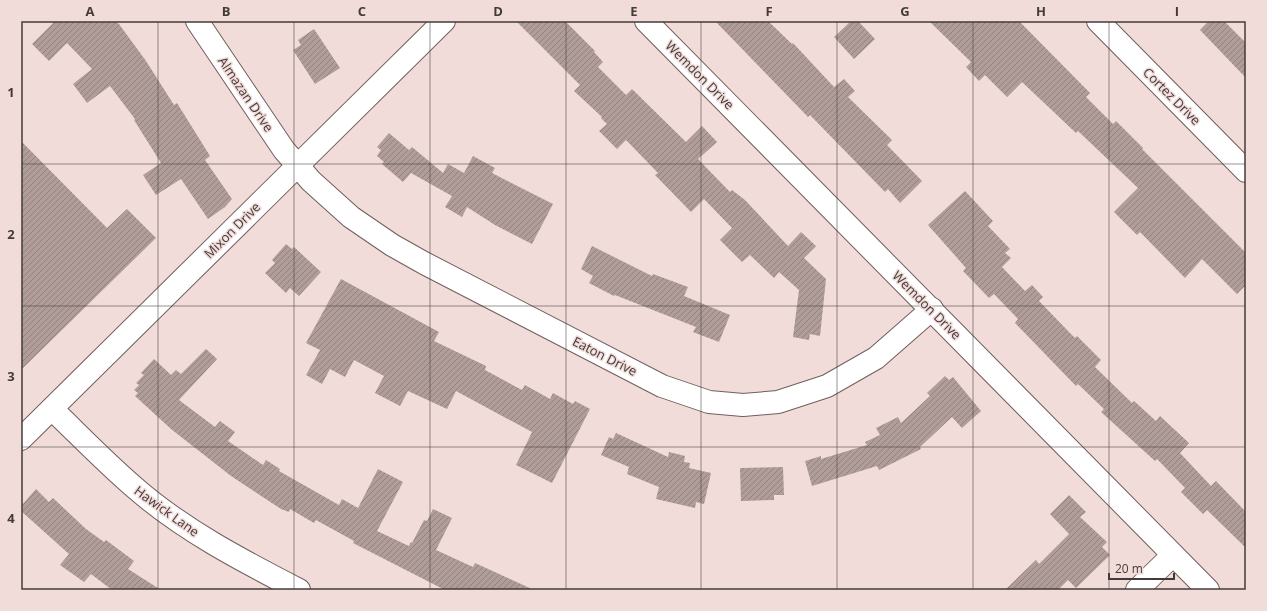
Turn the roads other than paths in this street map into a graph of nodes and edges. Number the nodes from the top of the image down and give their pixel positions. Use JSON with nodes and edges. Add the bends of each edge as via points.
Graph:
{"nodes":[{"id":1,"x":197,"y":21,"type":"edge"},
{"id":2,"x":444,"y":21,"type":"edge"},
{"id":3,"x":646,"y":21,"type":"edge"},
{"id":4,"x":1098,"y":21,"type":"edge"},
{"id":5,"x":297,"y":165,"type":"junction"},
{"id":6,"x":1246,"y":171,"type":"edge"},
{"id":7,"x":932,"y":309,"type":"junction"},
{"id":8,"x":52,"y":409,"type":"junction"},
{"id":9,"x":21,"y":439,"type":"edge"},
{"id":10,"x":1173,"y":555,"type":"junction"},
{"id":11,"x":299,"y":590,"type":"edge"},
{"id":12,"x":1137,"y":590,"type":"edge"},
{"id":13,"x":1208,"y":590,"type":"edge"}],
"edges":[{"from":1,"to":5,"type":"street","name":"Almazan Drive","via":[[284,150]]},
{"from":2,"to":5,"type":"street","name":"Mixon Drive"},
{"from":3,"to":7,"type":"street","name":"Wemdon Drive"},
{"from":4,"to":6,"type":"street","name":"Cortez Drive"},
{"from":5,"to":7,"type":"street","name":"Eaton Drive","via":[[351,217],[392,245],[662,386],[709,402],[743,405],[778,402],[827,386],[876,358]]},
{"from":5,"to":8,"type":"street","name":"Mixon Drive"},
{"from":7,"to":10,"type":"street","name":"Wemdon Drive"},
{"from":8,"to":9,"type":"street","name":"Mixon Drive"},
{"from":8,"to":11,"type":"street","name":"Hawick Lane","via":[[134,487],[180,522],[231,555]]},
{"from":10,"to":12,"type":"street"},
{"from":10,"to":13,"type":"street","name":"Wemdon Drive"}]}
